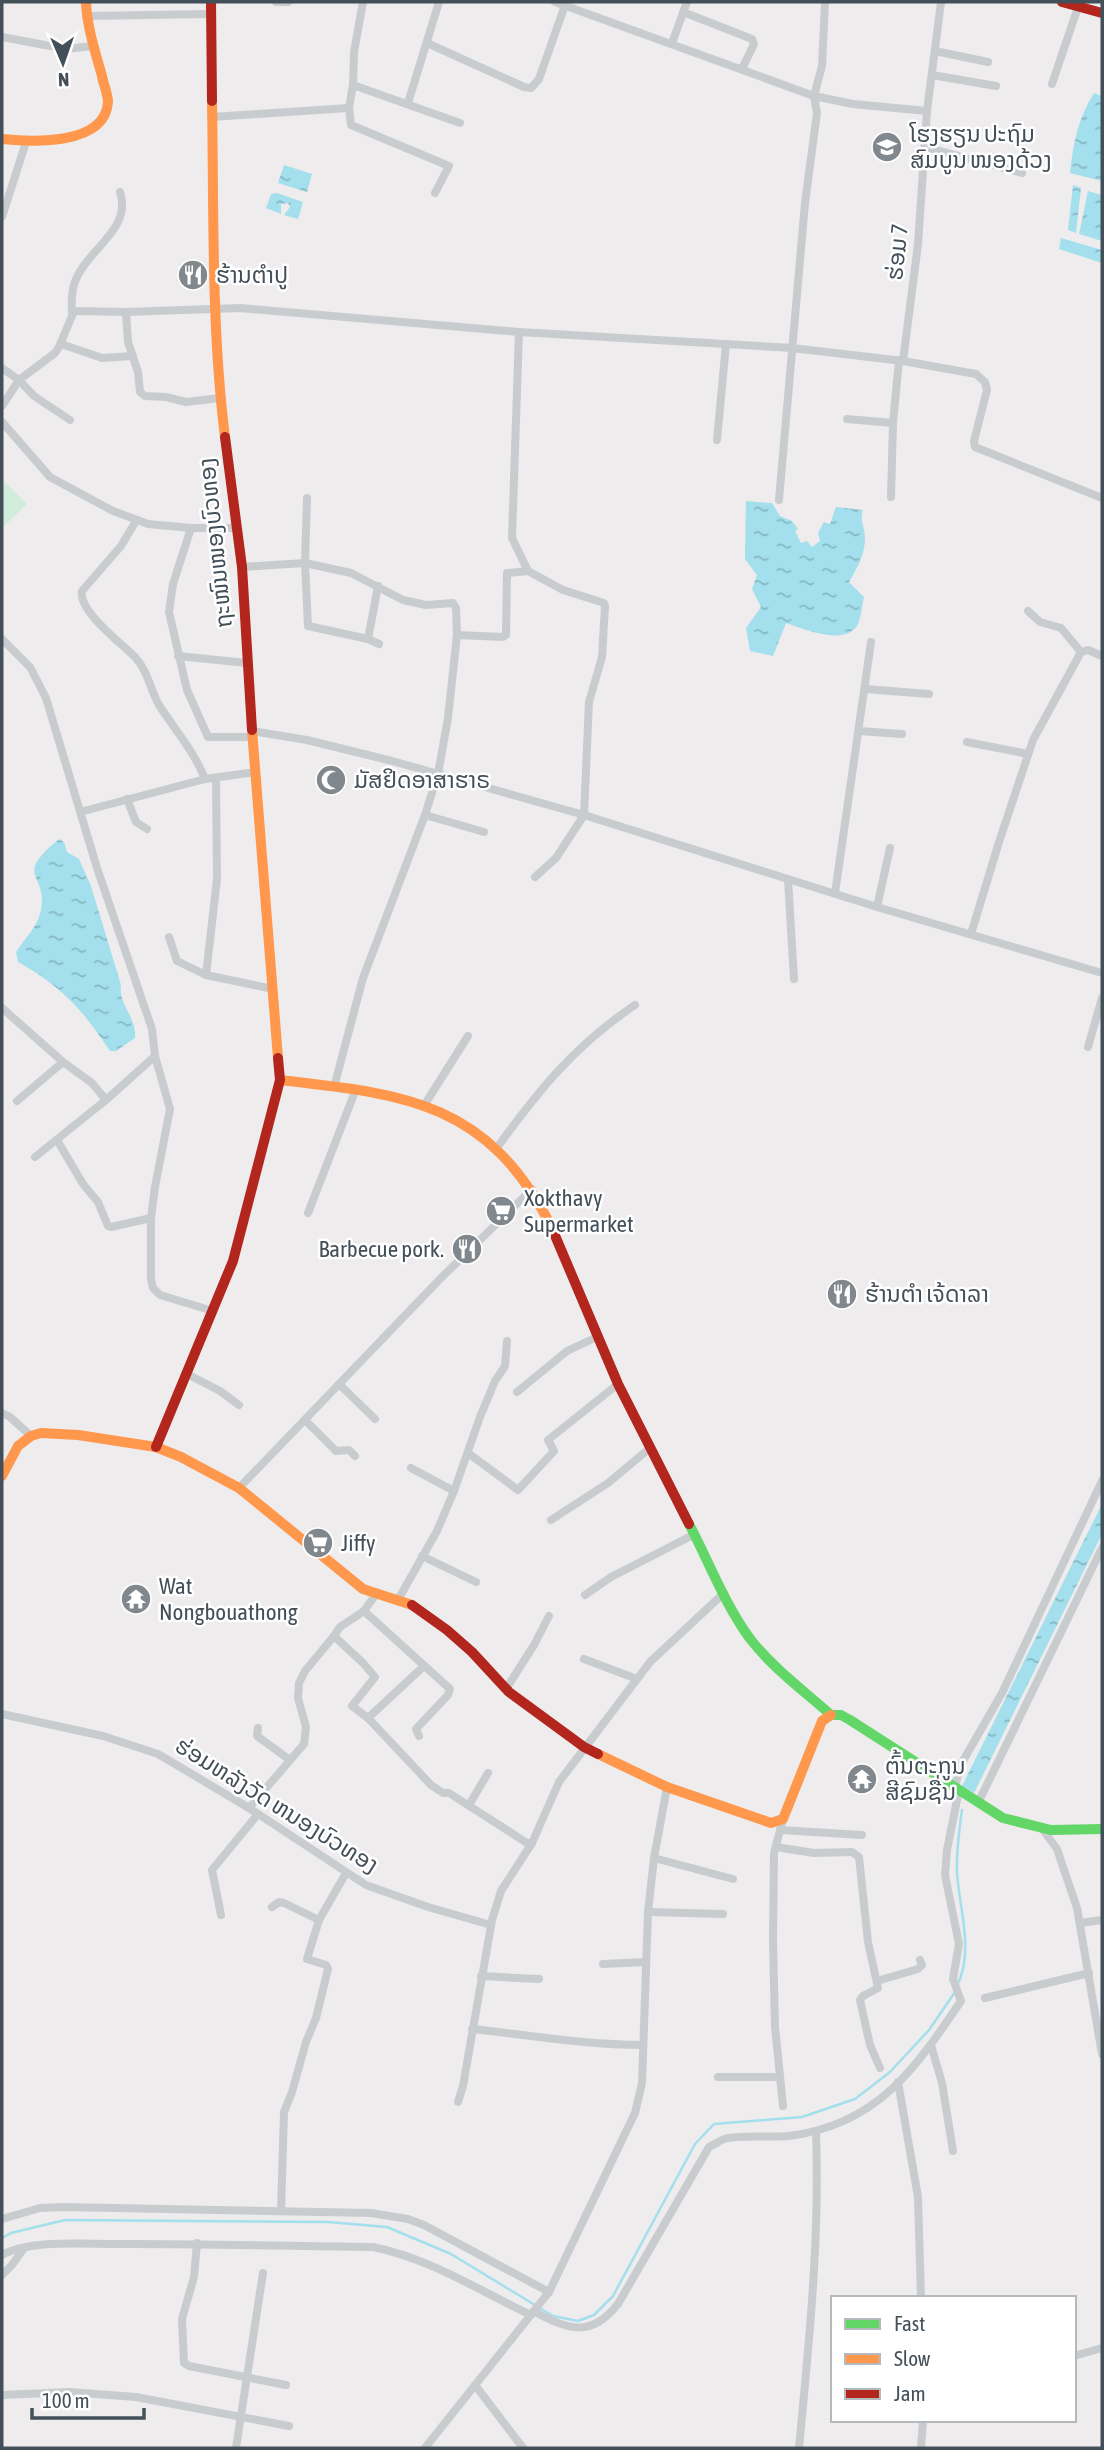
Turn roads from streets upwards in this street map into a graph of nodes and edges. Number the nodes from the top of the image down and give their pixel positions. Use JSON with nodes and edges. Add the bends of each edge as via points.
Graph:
{"nodes":[{"id":1,"x":86,"y":2,"type":"edge"},
{"id":2,"x":211,"y":2,"type":"edge"},
{"id":3,"x":276,"y":2,"type":"edge"},
{"id":4,"x":288,"y":2,"type":"edge"},
{"id":5,"x":363,"y":2,"type":"edge"},
{"id":6,"x":439,"y":2,"type":"edge"},
{"id":7,"x":555,"y":2,"type":"edge"},
{"id":8,"x":687,"y":2,"type":"edge"},
{"id":9,"x":825,"y":2,"type":"edge"},
{"id":10,"x":941,"y":2,"type":"edge"},
{"id":11,"x":1062,"y":2,"type":"edge"},
{"id":12,"x":565,"y":5,"type":"junction"},
{"id":13,"x":1086,"y":6,"type":"edge"},
{"id":14,"x":683,"y":12,"type":"junction"},
{"id":15,"x":1102,"y":13,"type":"edge"},
{"id":16,"x":210,"y":14,"type":"junction"},
{"id":17,"x":86,"y":16,"type":"junction"},
{"id":18,"x":2,"y":37,"type":"edge"},
{"id":19,"x":427,"y":43,"type":"junction"},
{"id":20,"x":672,"y":43,"type":"junction"},
{"id":21,"x":93,"y":46,"type":"junction"},
{"id":22,"x":935,"y":51,"type":"junction"},
{"id":23,"x":988,"y":62,"type":"dead end"},
{"id":24,"x":742,"y":69,"type":"junction"},
{"id":25,"x":932,"y":75,"type":"junction"},
{"id":26,"x":1052,"y":84,"type":"dead end"},
{"id":27,"x":353,"y":85,"type":"junction"},
{"id":28,"x":996,"y":86,"type":"dead end"},
{"id":29,"x":814,"y":96,"type":"junction"},
{"id":30,"x":408,"y":103,"type":"junction"},
{"id":31,"x":349,"y":108,"type":"junction"},
{"id":32,"x":927,"y":111,"type":"junction"},
{"id":33,"x":212,"y":117,"type":"junction"},
{"id":34,"x":460,"y":123,"type":"dead end"},
{"id":35,"x":2,"y":139,"type":"edge"},
{"id":36,"x":26,"y":142,"type":"junction"},
{"id":37,"x":925,"y":147,"type":"junction"},
{"id":38,"x":1022,"y":173,"type":"dead end"},
{"id":39,"x":120,"y":192,"type":"dead end"},
{"id":40,"x":435,"y":193,"type":"dead end"},
{"id":41,"x":2,"y":217,"type":"edge"},
{"id":42,"x":215,"y":309,"type":"junction"},
{"id":43,"x":72,"y":312,"type":"junction"},
{"id":44,"x":126,"y":312,"type":"junction"},
{"id":45,"x":519,"y":332,"type":"junction"},
{"id":46,"x":61,"y":344,"type":"junction"},
{"id":47,"x":726,"y":344,"type":"junction"},
{"id":48,"x":792,"y":348,"type":"junction"},
{"id":49,"x":133,"y":356,"type":"junction"},
{"id":50,"x":901,"y":360,"type":"junction"},
{"id":51,"x":2,"y":368,"type":"edge"},
{"id":52,"x":19,"y":380,"type":"junction"},
{"id":53,"x":220,"y":398,"type":"junction"},
{"id":54,"x":2,"y":406,"type":"edge"},
{"id":55,"x":847,"y":419,"type":"dead end"},
{"id":56,"x":70,"y":420,"type":"dead end"},
{"id":57,"x":2,"y":422,"type":"edge"},
{"id":58,"x":893,"y":423,"type":"junction"},
{"id":59,"x":717,"y":440,"type":"dead end"},
{"id":60,"x":891,"y":497,"type":"dead end"},
{"id":61,"x":307,"y":498,"type":"dead end"},
{"id":62,"x":1102,"y":498,"type":"edge"},
{"id":63,"x":779,"y":500,"type":"dead end"},
{"id":64,"x":136,"y":521,"type":"junction"},
{"id":65,"x":191,"y":528,"type":"junction"},
{"id":66,"x":237,"y":528,"type":"junction"},
{"id":67,"x":305,"y":563,"type":"junction"},
{"id":68,"x":242,"y":567,"type":"junction"},
{"id":69,"x":528,"y":570,"type":"junction"},
{"id":70,"x":378,"y":586,"type":"junction"},
{"id":71,"x":1028,"y":611,"type":"dead end"},
{"id":72,"x":457,"y":635,"type":"junction"},
{"id":73,"x":2,"y":639,"type":"edge"},
{"id":74,"x":368,"y":639,"type":"junction"},
{"id":75,"x":872,"y":642,"type":"dead end"},
{"id":76,"x":379,"y":644,"type":"dead end"},
{"id":77,"x":1081,"y":652,"type":"junction"},
{"id":78,"x":178,"y":656,"type":"junction"},
{"id":79,"x":1102,"y":656,"type":"edge"},
{"id":80,"x":247,"y":663,"type":"junction"},
{"id":81,"x":865,"y":689,"type":"junction"},
{"id":82,"x":929,"y":694,"type":"dead end"},
{"id":83,"x":859,"y":731,"type":"junction"},
{"id":84,"x":252,"y":734,"type":"junction"},
{"id":85,"x":902,"y":734,"type":"dead end"},
{"id":86,"x":967,"y":742,"type":"dead end"},
{"id":87,"x":1028,"y":754,"type":"junction"},
{"id":88,"x":256,"y":772,"type":"junction"},
{"id":89,"x":438,"y":774,"type":"junction"},
{"id":90,"x":216,"y":778,"type":"junction"},
{"id":91,"x":205,"y":779,"type":"junction"},
{"id":92,"x":127,"y":799,"type":"junction"},
{"id":93,"x":80,"y":812,"type":"junction"},
{"id":94,"x":425,"y":815,"type":"junction"},
{"id":95,"x":584,"y":815,"type":"junction"},
{"id":96,"x":147,"y":829,"type":"dead end"},
{"id":97,"x":484,"y":832,"type":"dead end"},
{"id":98,"x":890,"y":848,"type":"dead end"},
{"id":99,"x":535,"y":877,"type":"dead end"},
{"id":100,"x":788,"y":879,"type":"junction"},
{"id":101,"x":835,"y":893,"type":"junction"},
{"id":102,"x":877,"y":907,"type":"junction"},
{"id":103,"x":971,"y":934,"type":"junction"},
{"id":104,"x":169,"y":937,"type":"dead end"},
{"id":105,"x":1102,"y":973,"type":"edge"},
{"id":106,"x":206,"y":975,"type":"junction"},
{"id":107,"x":794,"y":979,"type":"dead end"},
{"id":108,"x":273,"y":989,"type":"junction"},
{"id":109,"x":1102,"y":998,"type":"edge"},
{"id":110,"x":635,"y":1005,"type":"dead end"},
{"id":111,"x":2,"y":1008,"type":"edge"},
{"id":112,"x":468,"y":1036,"type":"dead end"},
{"id":113,"x":1088,"y":1047,"type":"dead end"},
{"id":114,"x":155,"y":1056,"type":"junction"},
{"id":115,"x":63,"y":1062,"type":"junction"},
{"id":116,"x":280,"y":1080,"type":"junction"},
{"id":117,"x":334,"y":1087,"type":"junction"},
{"id":118,"x":356,"y":1089,"type":"junction"},
{"id":119,"x":106,"y":1100,"type":"junction"},
{"id":120,"x":17,"y":1101,"type":"dead end"},
{"id":121,"x":425,"y":1104,"type":"junction"},
{"id":122,"x":57,"y":1140,"type":"junction"},
{"id":123,"x":496,"y":1149,"type":"junction"},
{"id":124,"x":35,"y":1157,"type":"dead end"},
{"id":125,"x":532,"y":1189,"type":"junction"},
{"id":126,"x":308,"y":1213,"type":"dead end"},
{"id":127,"x":151,"y":1218,"type":"junction"},
{"id":128,"x":213,"y":1311,"type":"junction"},
{"id":129,"x":597,"y":1337,"type":"junction"},
{"id":130,"x":507,"y":1340,"type":"dead end"},
{"id":131,"x":187,"y":1374,"type":"junction"},
{"id":132,"x":339,"y":1384,"type":"junction"},
{"id":133,"x":618,"y":1384,"type":"junction"},
{"id":134,"x":517,"y":1392,"type":"dead end"},
{"id":135,"x":239,"y":1405,"type":"dead end"},
{"id":136,"x":2,"y":1413,"type":"edge"},
{"id":137,"x":305,"y":1419,"type":"junction"},
{"id":138,"x":375,"y":1419,"type":"dead end"},
{"id":139,"x":31,"y":1436,"type":"junction"},
{"id":140,"x":156,"y":1447,"type":"junction"},
{"id":141,"x":650,"y":1448,"type":"junction"},
{"id":142,"x":468,"y":1453,"type":"junction"},
{"id":143,"x":355,"y":1456,"type":"dead end"},
{"id":144,"x":411,"y":1468,"type":"dead end"},
{"id":145,"x":2,"y":1476,"type":"edge"},
{"id":146,"x":1102,"y":1481,"type":"edge"},
{"id":147,"x":239,"y":1488,"type":"junction"},
{"id":148,"x":454,"y":1492,"type":"junction"},
{"id":149,"x":551,"y":1520,"type":"dead end"},
{"id":150,"x":695,"y":1534,"type":"junction"},
{"id":151,"x":1102,"y":1548,"type":"edge"},
{"id":152,"x":422,"y":1556,"type":"junction"},
{"id":153,"x":476,"y":1582,"type":"dead end"},
{"id":154,"x":724,"y":1593,"type":"junction"},
{"id":155,"x":376,"y":1594,"type":"junction"},
{"id":156,"x":585,"y":1595,"type":"dead end"},
{"id":157,"x":399,"y":1598,"type":"junction"},
{"id":158,"x":364,"y":1611,"type":"junction"},
{"id":159,"x":548,"y":1616,"type":"dead end"},
{"id":160,"x":334,"y":1636,"type":"junction"},
{"id":161,"x":584,"y":1659,"type":"dead end"},
{"id":162,"x":424,"y":1666,"type":"junction"},
{"id":163,"x":637,"y":1679,"type":"junction"},
{"id":164,"x":506,"y":1689,"type":"junction"},
{"id":165,"x":2,"y":1714,"type":"edge"},
{"id":166,"x":831,"y":1715,"type":"junction"},
{"id":167,"x":368,"y":1718,"type":"junction"},
{"id":168,"x":258,"y":1728,"type":"dead end"},
{"id":169,"x":419,"y":1737,"type":"dead end"},
{"id":170,"x":584,"y":1747,"type":"junction"},
{"id":171,"x":290,"y":1760,"type":"junction"},
{"id":172,"x":488,"y":1773,"type":"dead end"},
{"id":173,"x":667,"y":1787,"type":"junction"},
{"id":174,"x":957,"y":1789,"type":"junction"},
{"id":175,"x":978,"y":1803,"type":"junction"},
{"id":176,"x":469,"y":1805,"type":"junction"},
{"id":177,"x":249,"y":1808,"type":"junction"},
{"id":178,"x":258,"y":1814,"type":"junction"},
{"id":179,"x":782,"y":1824,"type":"junction"},
{"id":180,"x":1102,"y":1829,"type":"edge"},
{"id":181,"x":1043,"y":1830,"type":"junction"},
{"id":182,"x":862,"y":1835,"type":"dead end"},
{"id":183,"x":532,"y":1843,"type":"junction"},
{"id":184,"x":776,"y":1847,"type":"junction"},
{"id":185,"x":654,"y":1858,"type":"junction"},
{"id":186,"x":346,"y":1873,"type":"junction"},
{"id":187,"x":733,"y":1879,"type":"dead end"},
{"id":188,"x":272,"y":1907,"type":"dead end"},
{"id":189,"x":648,"y":1912,"type":"junction"},
{"id":190,"x":723,"y":1914,"type":"dead end"},
{"id":191,"x":221,"y":1915,"type":"dead end"},
{"id":192,"x":319,"y":1920,"type":"junction"},
{"id":193,"x":1102,"y":1920,"type":"edge"},
{"id":194,"x":1080,"y":1923,"type":"junction"},
{"id":195,"x":491,"y":1925,"type":"junction"},
{"id":196,"x":920,"y":1960,"type":"dead end"},
{"id":197,"x":646,"y":1962,"type":"junction"},
{"id":198,"x":603,"y":1964,"type":"dead end"},
{"id":199,"x":1089,"y":1973,"type":"junction"},
{"id":200,"x":481,"y":1976,"type":"junction"},
{"id":201,"x":539,"y":1979,"type":"dead end"},
{"id":202,"x":877,"y":1981,"type":"junction"},
{"id":203,"x":985,"y":1998,"type":"dead end"},
{"id":204,"x":472,"y":2029,"type":"junction"},
{"id":205,"x":643,"y":2045,"type":"junction"},
{"id":206,"x":931,"y":2045,"type":"junction"},
{"id":207,"x":1102,"y":2054,"type":"edge"},
{"id":208,"x":880,"y":2068,"type":"dead end"},
{"id":209,"x":718,"y":2077,"type":"dead end"},
{"id":210,"x":780,"y":2077,"type":"junction"},
{"id":211,"x":898,"y":2082,"type":"junction"},
{"id":212,"x":458,"y":2102,"type":"dead end"},
{"id":213,"x":783,"y":2106,"type":"dead end"},
{"id":214,"x":816,"y":2131,"type":"junction"},
{"id":215,"x":953,"y":2151,"type":"dead end"},
{"id":216,"x":281,"y":2211,"type":"junction"},
{"id":217,"x":2,"y":2219,"type":"edge"},
{"id":218,"x":197,"y":2243,"type":"junction"},
{"id":219,"x":24,"y":2248,"type":"junction"},
{"id":220,"x":2,"y":2255,"type":"edge"},
{"id":221,"x":263,"y":2273,"type":"dead end"},
{"id":222,"x":2,"y":2275,"type":"edge"},
{"id":223,"x":548,"y":2294,"type":"junction"},
{"id":224,"x":921,"y":2296,"type":"edge"},
{"id":225,"x":534,"y":2313,"type":"junction"},
{"id":226,"x":1102,"y":2348,"type":"edge"},
{"id":227,"x":1076,"y":2355,"type":"edge"},
{"id":228,"x":246,"y":2376,"type":"junction"},
{"id":229,"x":286,"y":2385,"type":"dead end"},
{"id":230,"x":475,"y":2385,"type":"junction"},
{"id":231,"x":2,"y":2395,"type":"edge"},
{"id":232,"x":240,"y":2417,"type":"junction"},
{"id":233,"x":923,"y":2422,"type":"edge"},
{"id":234,"x":289,"y":2426,"type":"dead end"},
{"id":235,"x":427,"y":2447,"type":"edge"},
{"id":236,"x":236,"y":2448,"type":"edge"},
{"id":237,"x":523,"y":2448,"type":"edge"},
{"id":238,"x":799,"y":2448,"type":"edge"},
{"id":239,"x":921,"y":2448,"type":"edge"}],
"edges":[{"from":1,"to":17,"type":"street"},
{"from":2,"to":16,"type":"street","name":"ຖະໜົນໜອງບົວທອງ"},
{"from":3,"to":4,"type":"street"},
{"from":5,"to":27,"type":"street"},
{"from":6,"to":19,"type":"street"},
{"from":7,"to":12,"type":"street"},
{"from":8,"to":14,"type":"street"},
{"from":9,"to":29,"type":"street","via":[[822,66]]},
{"from":10,"to":22,"type":"street","name":"ຮ່ອມ 7"},
{"from":11,"to":13,"type":"street"},
{"from":12,"to":19,"type":"street","via":[[539,79],[531,88]]},
{"from":12,"to":20,"type":"street"},
{"from":13,"to":15,"type":"street"},
{"from":13,"to":26,"type":"street"},
{"from":14,"to":20,"type":"street"},
{"from":14,"to":24,"type":"street","via":[[752,39]]},
{"from":16,"to":17,"type":"street"},
{"from":16,"to":33,"type":"street","name":"ຖະໜົນໜອງບົວທອງ"},
{"from":17,"to":21,"type":"street"},
{"from":18,"to":21,"type":"street","via":[[66,49]]},
{"from":19,"to":30,"type":"street"},
{"from":20,"to":24,"type":"street"},
{"from":21,"to":36,"type":"street","via":[[107,113],[79,135]]},
{"from":22,"to":23,"type":"street"},
{"from":22,"to":25,"type":"street","name":"ຮ່ອມ 7"},
{"from":24,"to":29,"type":"street"},
{"from":25,"to":28,"type":"street"},
{"from":25,"to":32,"type":"street","name":"ຮ່ອມ 7"},
{"from":27,"to":30,"type":"street"},
{"from":27,"to":31,"type":"street"},
{"from":29,"to":32,"type":"street"},
{"from":29,"to":48,"type":"street","via":[[817,113]]},
{"from":30,"to":34,"type":"street"},
{"from":31,"to":33,"type":"street"},
{"from":31,"to":40,"type":"street","via":[[351,125],[449,166]]},
{"from":32,"to":37,"type":"street","name":"ຮ່ອມ 7"},
{"from":33,"to":42,"type":"street","name":"ຖະໜົນໜອງບົວທອງ"},
{"from":35,"to":36,"type":"street"},
{"from":36,"to":41,"type":"street"},
{"from":37,"to":38,"type":"street"},
{"from":37,"to":50,"type":"street","name":"ຮ່ອມ 7","via":[[918,244]]},
{"from":39,"to":43,"type":"street","via":[[124,202],[120,217],[78,275]]},
{"from":42,"to":44,"type":"street"},
{"from":42,"to":45,"type":"street","via":[[329,314]]},
{"from":42,"to":53,"type":"street","name":"ຖະໜົນໜອງບົວທອງ"},
{"from":43,"to":44,"type":"street"},
{"from":43,"to":46,"type":"street"},
{"from":44,"to":49,"type":"street"},
{"from":45,"to":47,"type":"street"},
{"from":45,"to":69,"type":"street","via":[[512,538]]},
{"from":46,"to":49,"type":"street","via":[[102,358]]},
{"from":46,"to":52,"type":"street","via":[[55,354]]},
{"from":47,"to":48,"type":"street"},
{"from":47,"to":59,"type":"street"},
{"from":48,"to":50,"type":"street"},
{"from":48,"to":63,"type":"street"},
{"from":49,"to":53,"type":"street","via":[[138,387],[145,396],[186,402]]},
{"from":50,"to":58,"type":"street","name":"ຮ່ອມ 7"},
{"from":50,"to":62,"type":"street","via":[[981,377],[986,390],[975,447]]},
{"from":51,"to":52,"type":"street"},
{"from":52,"to":54,"type":"street"},
{"from":52,"to":56,"type":"street"},
{"from":53,"to":66,"type":"street","name":"ຖະໜົນໜອງບົວທອງ"},
{"from":55,"to":58,"type":"street"},
{"from":57,"to":64,"type":"street","via":[[50,477]]},
{"from":58,"to":60,"type":"street","name":"ຮ່ອມ 7"},
{"from":61,"to":67,"type":"street"},
{"from":64,"to":65,"type":"street"},
{"from":64,"to":91,"type":"street","via":[[81,596],[103,628],[147,673],[158,703],[198,761]]},
{"from":65,"to":66,"type":"street"},
{"from":65,"to":78,"type":"street","via":[[169,612]]},
{"from":66,"to":68,"type":"street","name":"ຖະໜົນໜອງບົວທອງ"},
{"from":67,"to":68,"type":"street"},
{"from":67,"to":70,"type":"street","via":[[351,573]]},
{"from":67,"to":74,"type":"street","via":[[309,626]]},
{"from":68,"to":80,"type":"street","name":"ຖະໜົນໜອງບົວທອງ"},
{"from":69,"to":72,"type":"street","via":[[507,573],[503,638]]},
{"from":69,"to":95,"type":"street","via":[[563,590],[604,603],[601,657],[589,702]]},
{"from":70,"to":72,"type":"street","via":[[419,604],[455,604]]},
{"from":70,"to":74,"type":"street"},
{"from":71,"to":77,"type":"street","via":[[1040,622],[1060,628]]},
{"from":72,"to":89,"type":"street"},
{"from":73,"to":93,"type":"street","via":[[39,681]]},
{"from":74,"to":76,"type":"street"},
{"from":75,"to":81,"type":"street"},
{"from":77,"to":79,"type":"street"},
{"from":77,"to":87,"type":"street"},
{"from":78,"to":80,"type":"street"},
{"from":78,"to":84,"type":"street","via":[[208,737]]},
{"from":80,"to":84,"type":"street","name":"ຖະໜົນໜອງບົວທອງ"},
{"from":81,"to":82,"type":"street"},
{"from":81,"to":83,"type":"street"},
{"from":83,"to":85,"type":"street"},
{"from":83,"to":101,"type":"street"},
{"from":84,"to":88,"type":"street","name":"ຖະໜົນໜອງບົວທອງ"},
{"from":84,"to":89,"type":"street","via":[[307,740]]},
{"from":86,"to":87,"type":"street"},
{"from":87,"to":103,"type":"street"},
{"from":88,"to":90,"type":"street"},
{"from":88,"to":108,"type":"street","name":"ຖະໜົນໜອງບົວທອງ"},
{"from":89,"to":94,"type":"street"},
{"from":89,"to":95,"type":"street"},
{"from":90,"to":91,"type":"street"},
{"from":90,"to":106,"type":"street","via":[[217,879]]},
{"from":91,"to":92,"type":"street"},
{"from":92,"to":93,"type":"street"},
{"from":92,"to":96,"type":"street","via":[[136,822]]},
{"from":93,"to":114,"type":"street","via":[[152,1029]]},
{"from":94,"to":97,"type":"street"},
{"from":94,"to":117,"type":"street","via":[[363,978]]},
{"from":95,"to":99,"type":"street","via":[[556,858]]},
{"from":95,"to":100,"type":"street"},
{"from":98,"to":102,"type":"street"},
{"from":100,"to":101,"type":"street"},
{"from":100,"to":107,"type":"street"},
{"from":101,"to":102,"type":"street"},
{"from":102,"to":103,"type":"street"},
{"from":103,"to":105,"type":"street"},
{"from":104,"to":106,"type":"street","via":[[177,961]]},
{"from":106,"to":108,"type":"street"},
{"from":108,"to":116,"type":"street","name":"ຖະໜົນໜອງບົວທອງ"},
{"from":109,"to":113,"type":"street"},
{"from":110,"to":123,"type":"street","via":[[563,1064]]},
{"from":111,"to":115,"type":"street"},
{"from":112,"to":121,"type":"street"},
{"from":114,"to":119,"type":"street"},
{"from":114,"to":127,"type":"street","via":[[170,1110]]},
{"from":115,"to":119,"type":"street"},
{"from":115,"to":120,"type":"street"},
{"from":116,"to":117,"type":"street"},
{"from":116,"to":128,"type":"street","name":"ຖະໜົນໜອງບົວທອງ","via":[[233,1261]]},
{"from":117,"to":118,"type":"street"},
{"from":118,"to":121,"type":"street"},
{"from":118,"to":126,"type":"street"},
{"from":119,"to":122,"type":"street"},
{"from":121,"to":123,"type":"street","via":[[468,1126]]},
{"from":122,"to":124,"type":"street"},
{"from":122,"to":127,"type":"street","via":[[98,1202],[108,1226]]},
{"from":123,"to":125,"type":"street"},
{"from":125,"to":129,"type":"street","via":[[549,1217]]},
{"from":125,"to":132,"type":"street"},
{"from":127,"to":128,"type":"street","via":[[153,1288],[160,1295]]},
{"from":128,"to":131,"type":"street","name":"ຖະໜົນໜອງບົວທອງ"},
{"from":129,"to":133,"type":"street"},
{"from":129,"to":134,"type":"street","via":[[567,1352]]},
{"from":130,"to":142,"type":"street","via":[[505,1366]]},
{"from":131,"to":135,"type":"street"},
{"from":131,"to":140,"type":"street","name":"ຖະໜົນໜອງບົວທອງ"},
{"from":132,"to":137,"type":"street"},
{"from":132,"to":138,"type":"street"},
{"from":133,"to":141,"type":"street"},
{"from":133,"to":142,"type":"street","via":[[548,1440],[554,1451],[518,1490]]},
{"from":136,"to":139,"type":"street"},
{"from":137,"to":143,"type":"street","via":[[336,1451],[349,1450]]},
{"from":137,"to":147,"type":"street"},
{"from":139,"to":140,"type":"street","via":[[51,1432]]},
{"from":139,"to":145,"type":"street","via":[[18,1446]]},
{"from":140,"to":147,"type":"street"},
{"from":141,"to":149,"type":"street"},
{"from":141,"to":150,"type":"street"},
{"from":142,"to":148,"type":"street"},
{"from":144,"to":148,"type":"street"},
{"from":146,"to":174,"type":"street","via":[[1002,1693],[960,1766]]},
{"from":147,"to":155,"type":"street","via":[[363,1589]]},
{"from":148,"to":152,"type":"street"},
{"from":150,"to":154,"type":"street"},
{"from":150,"to":156,"type":"street"},
{"from":151,"to":175,"type":"street"},
{"from":152,"to":153,"type":"street"},
{"from":152,"to":157,"type":"street"},
{"from":154,"to":163,"type":"street"},
{"from":154,"to":166,"type":"street","via":[[763,1653]]},
{"from":155,"to":157,"type":"street"},
{"from":155,"to":158,"type":"street"},
{"from":157,"to":164,"type":"street","via":[[447,1630]]},
{"from":158,"to":160,"type":"street"},
{"from":158,"to":162,"type":"street"},
{"from":159,"to":164,"type":"street"},
{"from":160,"to":167,"type":"street","via":[[375,1677],[352,1706]]},
{"from":160,"to":171,"type":"street","via":[[299,1683],[306,1738]]},
{"from":161,"to":163,"type":"street"},
{"from":162,"to":167,"type":"street"},
{"from":162,"to":169,"type":"street","via":[[450,1692],[416,1729]]},
{"from":163,"to":170,"type":"street"},
{"from":164,"to":170,"type":"street"},
{"from":165,"to":177,"type":"street","name":"ຮ່ອມຫລັງວັດ ຫນອງບົວທອງ","via":[[158,1754]]},
{"from":166,"to":174,"type":"street","via":[[850,1720]]},
{"from":166,"to":179,"type":"street","via":[[822,1721]]},
{"from":167,"to":176,"type":"street","via":[[431,1785]]},
{"from":168,"to":171,"type":"street","via":[[257,1736]]},
{"from":170,"to":173,"type":"street"},
{"from":170,"to":183,"type":"street","via":[[559,1782]]},
{"from":171,"to":177,"type":"street"},
{"from":172,"to":176,"type":"street"},
{"from":173,"to":179,"type":"street"},
{"from":173,"to":185,"type":"street"},
{"from":174,"to":175,"type":"street"},
{"from":174,"to":206,"type":"street","via":[[945,1875],[959,1944],[953,1979],[961,2001]]},
{"from":175,"to":181,"type":"street","via":[[1027,1828]]},
{"from":176,"to":183,"type":"street"},
{"from":177,"to":178,"type":"street","name":"ຮ່ອມຫລັງວັດ ຫນອງບົວທອງ"},
{"from":178,"to":186,"type":"street","name":"ຮ່ອມຫລັງວັດ ຫນອງບົວທອງ"},
{"from":178,"to":191,"type":"street","via":[[212,1870]]},
{"from":179,"to":182,"type":"street"},
{"from":179,"to":184,"type":"street"},
{"from":180,"to":181,"type":"street","via":[[1073,1833]]},
{"from":181,"to":194,"type":"street","via":[[1057,1849]]},
{"from":183,"to":195,"type":"street","via":[[501,1891]]},
{"from":184,"to":202,"type":"street","via":[[852,1852],[859,1857]]},
{"from":184,"to":210,"type":"street","via":[[773,1941]]},
{"from":185,"to":187,"type":"street"},
{"from":185,"to":189,"type":"street"},
{"from":186,"to":192,"type":"street"},
{"from":186,"to":195,"type":"street","name":"ຮ່ອມຫລັງວັດ ຫນອງບົວທອງ","via":[[396,1897]]},
{"from":188,"to":192,"type":"street","via":[[284,1903]]},
{"from":189,"to":190,"type":"street"},
{"from":189,"to":197,"type":"street"},
{"from":192,"to":216,"type":"street","via":[[307,1959],[328,1969],[284,2112]]},
{"from":193,"to":194,"type":"street"},
{"from":194,"to":199,"type":"street"},
{"from":195,"to":200,"type":"street"},
{"from":196,"to":202,"type":"street","via":[[918,1969]]},
{"from":197,"to":198,"type":"street"},
{"from":197,"to":205,"type":"street"},
{"from":199,"to":203,"type":"street"},
{"from":199,"to":207,"type":"street"},
{"from":200,"to":201,"type":"street"},
{"from":200,"to":204,"type":"street"},
{"from":202,"to":208,"type":"street","via":[[878,1989],[860,2000]]},
{"from":204,"to":205,"type":"street"},
{"from":204,"to":212,"type":"street"},
{"from":205,"to":223,"type":"street","via":[[635,2113]]},
{"from":206,"to":211,"type":"street"},
{"from":206,"to":215,"type":"street"},
{"from":209,"to":210,"type":"street"},
{"from":210,"to":213,"type":"street"},
{"from":211,"to":214,"type":"street","via":[[882,2100]]},
{"from":211,"to":224,"type":"street","via":[[918,2197]]},
{"from":214,"to":225,"type":"street","via":[[725,2139],[709,2147],[618,2304],[604,2319],[574,2328]]},
{"from":214,"to":238,"type":"street","via":[[818,2192]]},
{"from":216,"to":217,"type":"street","via":[[63,2207]]},
{"from":216,"to":223,"type":"street","via":[[372,2213],[408,2219]]},
{"from":218,"to":219,"type":"street"},
{"from":218,"to":225,"type":"street","via":[[373,2247],[397,2252]]},
{"from":218,"to":228,"type":"street","via":[[194,2277],[181,2319],[184,2363]]},
{"from":219,"to":220,"type":"street"},
{"from":219,"to":222,"type":"street"},
{"from":221,"to":228,"type":"street"},
{"from":223,"to":225,"type":"street"},
{"from":225,"to":230,"type":"street"},
{"from":226,"to":227,"type":"street"},
{"from":228,"to":229,"type":"street"},
{"from":228,"to":232,"type":"street"},
{"from":230,"to":235,"type":"street"},
{"from":230,"to":237,"type":"street"},
{"from":231,"to":232,"type":"street","via":[[117,2395]]},
{"from":232,"to":234,"type":"street"},
{"from":232,"to":236,"type":"street"},
{"from":233,"to":239,"type":"street"}]}
